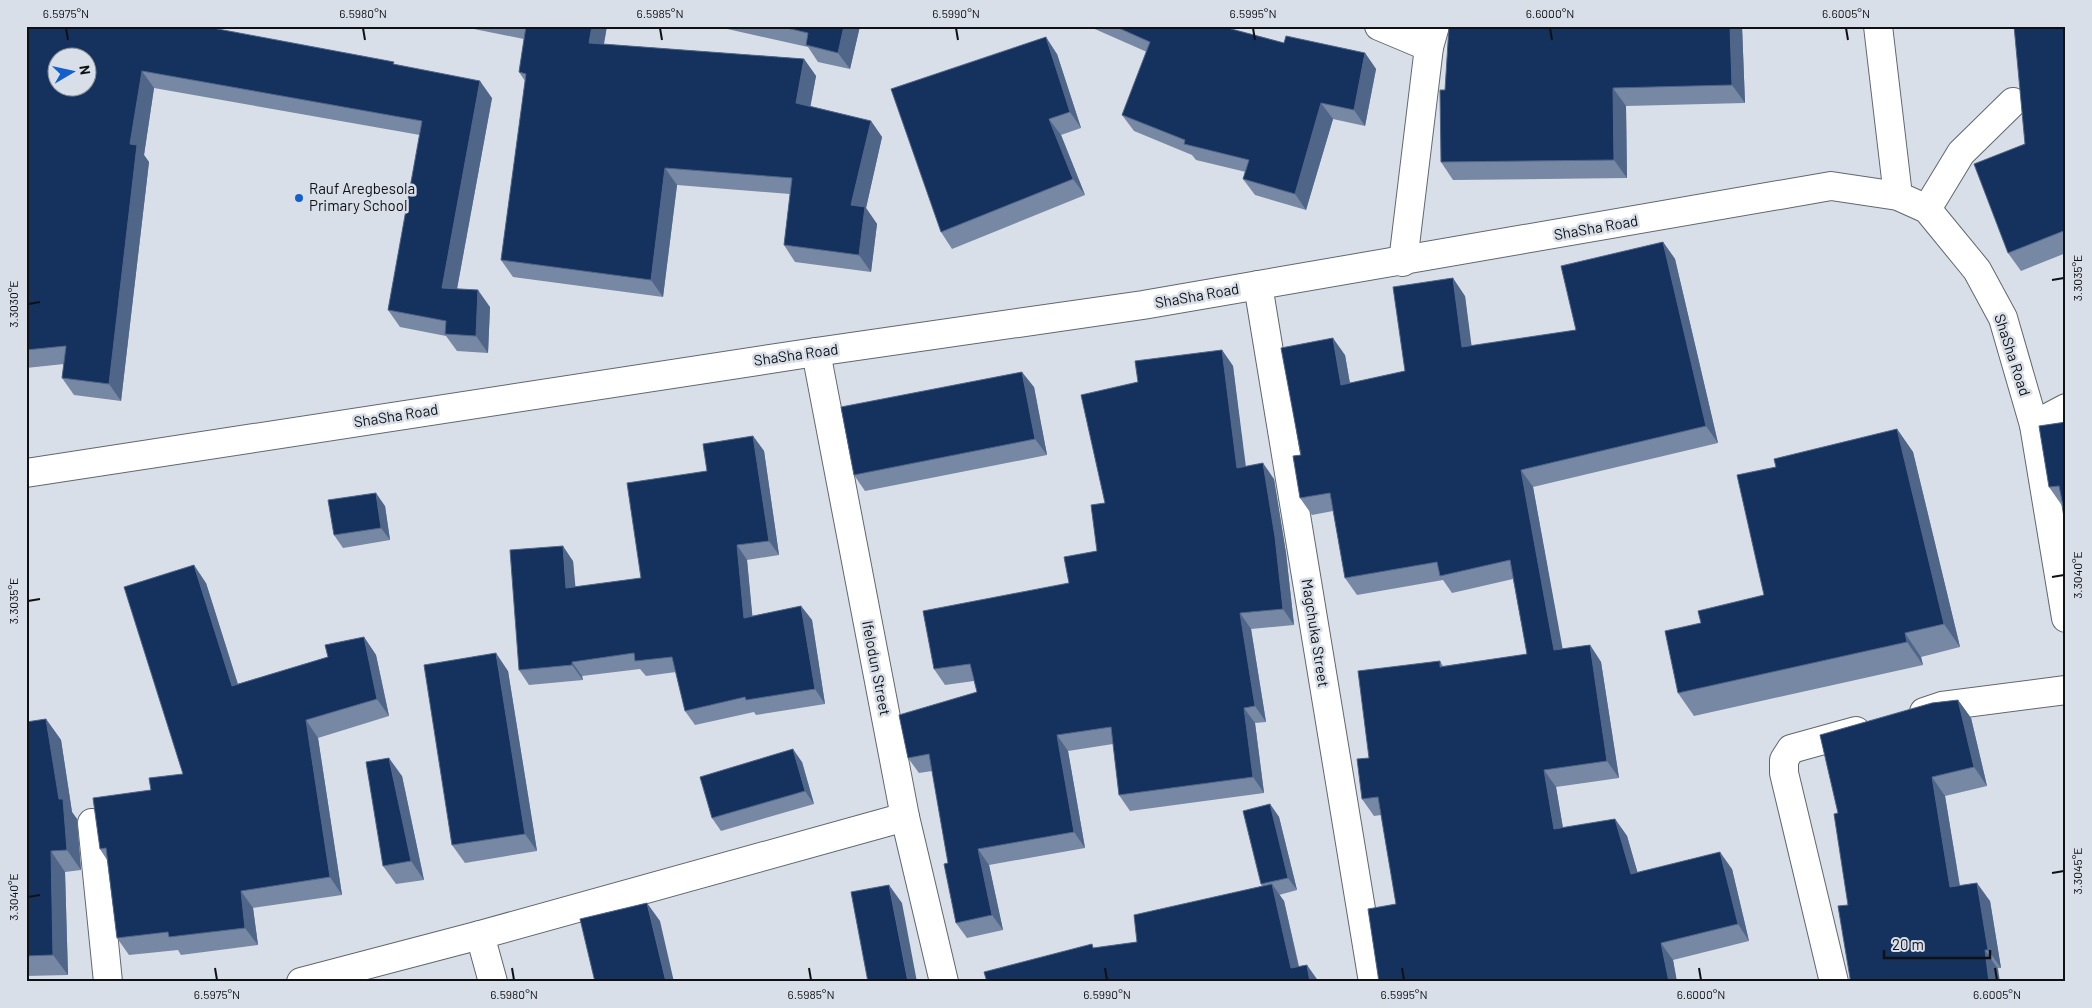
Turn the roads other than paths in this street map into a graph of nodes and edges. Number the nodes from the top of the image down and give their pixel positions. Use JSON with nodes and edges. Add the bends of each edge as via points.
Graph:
{"nodes":[{"id":1,"x":1379,"y":26,"type":"edge"},
{"id":2,"x":1878,"y":26,"type":"edge"},
{"id":3,"x":1432,"y":37,"type":"edge"},
{"id":4,"x":2014,"y":102,"type":"dead end"},
{"id":5,"x":1898,"y":196,"type":"junction"},
{"id":6,"x":1926,"y":209,"type":"junction"},
{"id":7,"x":1403,"y":262,"type":"junction"},
{"id":8,"x":1258,"y":285,"type":"junction"},
{"id":9,"x":816,"y":352,"type":"junction"},
{"id":10,"x":2066,"y":408,"type":"edge"},
{"id":11,"x":2034,"y":425,"type":"junction"},
{"id":12,"x":26,"y":473,"type":"edge"},
{"id":13,"x":2066,"y":618,"type":"edge"},
{"id":14,"x":2066,"y":690,"type":"edge"},
{"id":15,"x":905,"y":817,"type":"junction"},
{"id":16,"x":92,"y":823,"type":"edge"},
{"id":17,"x":480,"y":936,"type":"junction"},
{"id":18,"x":108,"y":982,"type":"edge"},
{"id":19,"x":301,"y":982,"type":"edge"},
{"id":20,"x":493,"y":982,"type":"edge"},
{"id":21,"x":944,"y":982,"type":"edge"},
{"id":22,"x":1373,"y":982,"type":"edge"},
{"id":23,"x":1834,"y":982,"type":"edge"}],
"edges":[{"from":1,"to":3,"type":"street"},
{"from":2,"to":5,"type":"street"},
{"from":3,"to":7,"type":"street"},
{"from":4,"to":6,"type":"street","via":[[1960,154]]},
{"from":5,"to":6,"type":"street","name":"ShaSha Road"},
{"from":5,"to":7,"type":"street","name":"ShaSha Road","via":[[1831,186]]},
{"from":6,"to":11,"type":"street","name":"ShaSha Road","via":[[1976,270],[2003,318]]},
{"from":7,"to":8,"type":"street","name":"ShaSha Road"},
{"from":8,"to":9,"type":"street","name":"ShaSha Road","via":[[1143,305]]},
{"from":8,"to":22,"type":"street","name":"Magchuka Street"},
{"from":9,"to":12,"type":"street","name":"ShaSha Road"},
{"from":9,"to":15,"type":"street","name":"Ifelodun Street"},
{"from":10,"to":11,"type":"street"},
{"from":11,"to":13,"type":"street","name":"ShaSha Road"},
{"from":14,"to":23,"type":"street","via":[[1942,706],[1791,749],[1784,760],[1784,774]]},
{"from":15,"to":17,"type":"street"},
{"from":15,"to":21,"type":"street","name":"Ifelodun Street"},
{"from":16,"to":18,"type":"street"},
{"from":17,"to":19,"type":"street"},
{"from":17,"to":20,"type":"street"}]}
